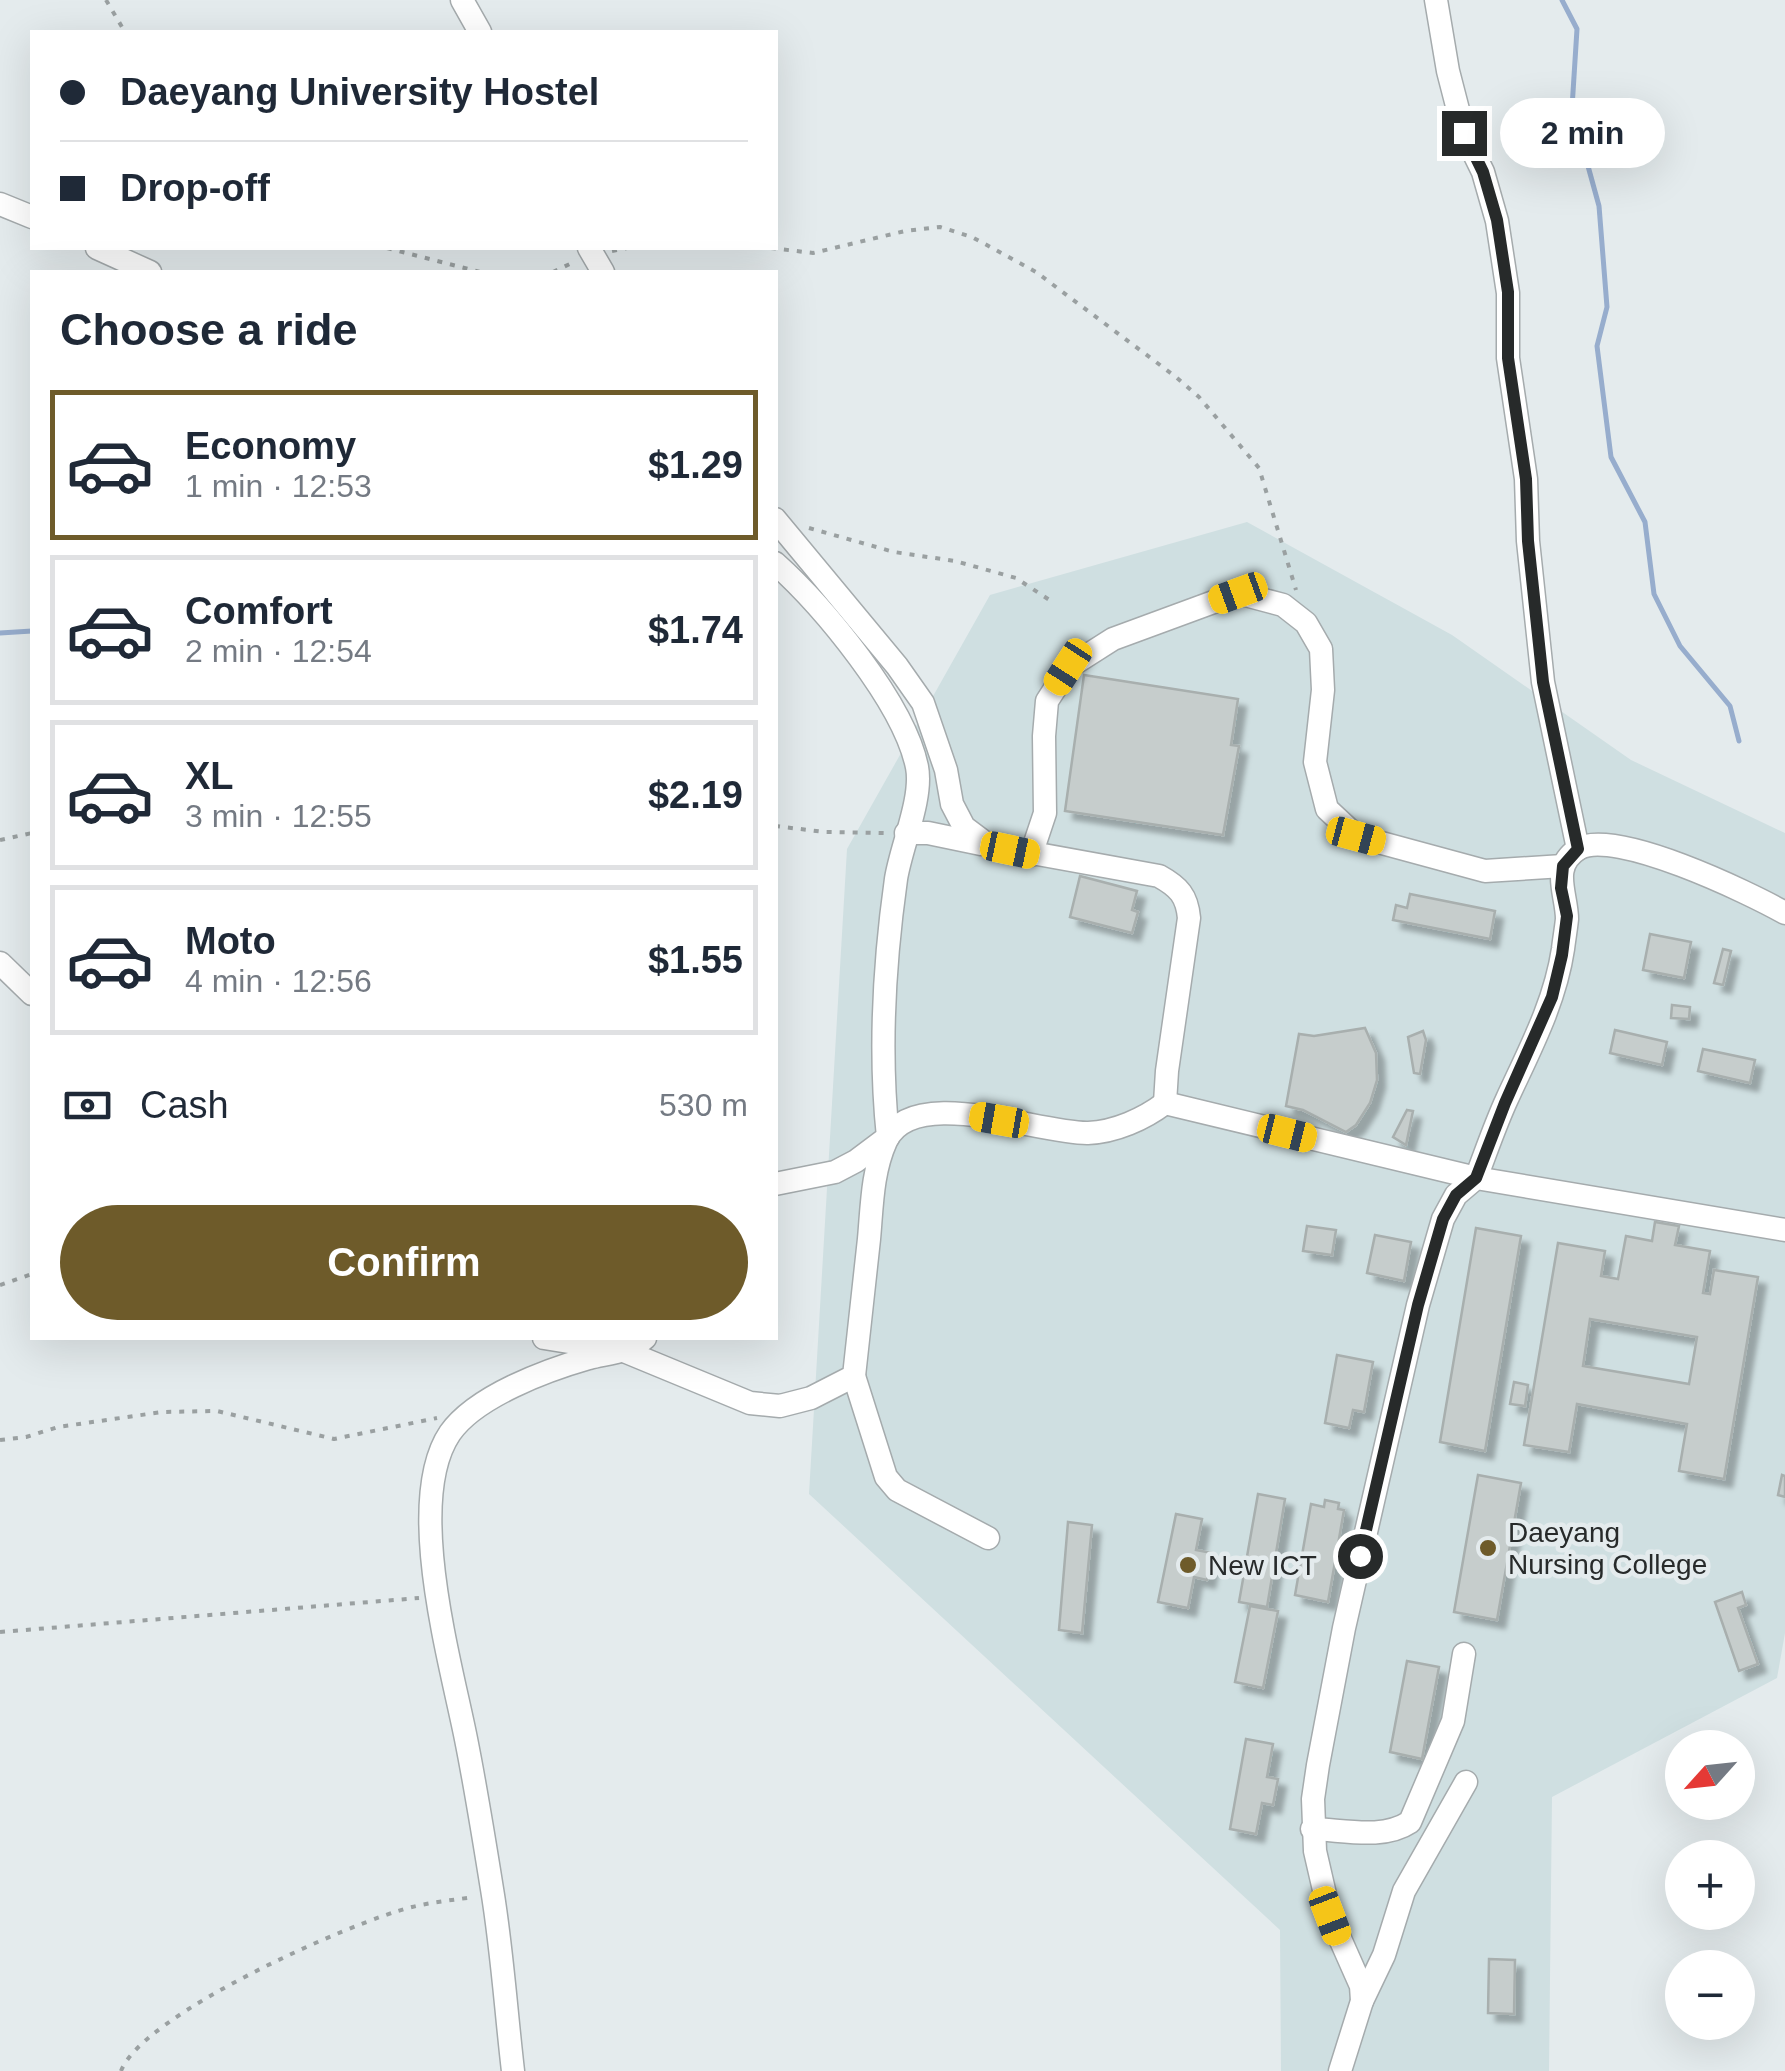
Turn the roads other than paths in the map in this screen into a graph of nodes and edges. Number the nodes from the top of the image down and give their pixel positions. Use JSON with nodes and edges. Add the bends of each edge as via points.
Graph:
{"nodes":[{"id":1,"x":462,"y":0,"type":"edge"},
{"id":2,"x":1436,"y":0,"type":"edge"},
{"id":3,"x":479,"y":30,"type":"edge"},
{"id":4,"x":0,"y":204,"type":"edge"},
{"id":5,"x":30,"y":216,"type":"edge"},
{"id":6,"x":101,"y":250,"type":"edge"},
{"id":7,"x":146,"y":270,"type":"edge"},
{"id":8,"x":778,"y":524,"type":"edge"},
{"id":9,"x":778,"y":565,"type":"edge"},
{"id":10,"x":917,"y":768,"type":"junction"},
{"id":11,"x":952,"y":804,"type":"junction"},
{"id":12,"x":906,"y":834,"type":"junction"},
{"id":13,"x":988,"y":845,"type":"junction"},
{"id":14,"x":1032,"y":855,"type":"junction"},
{"id":15,"x":1570,"y":858,"type":"junction"},
{"id":16,"x":1785,"y":913,"type":"edge"},
{"id":17,"x":0,"y":963,"type":"edge"},
{"id":18,"x":30,"y":992,"type":"edge"},
{"id":19,"x":1165,"y":1103,"type":"junction"},
{"id":20,"x":888,"y":1137,"type":"junction"},
{"id":21,"x":1476,"y":1178,"type":"junction"},
{"id":22,"x":778,"y":1183,"type":"edge"},
{"id":23,"x":1785,"y":1230,"type":"edge"},
{"id":24,"x":556,"y":1340,"type":"edge"},
{"id":25,"x":642,"y":1340,"type":"edge"},
{"id":26,"x":624,"y":1351,"type":"junction"},
{"id":27,"x":854,"y":1376,"type":"junction"},
{"id":28,"x":988,"y":1538,"type":"dead end"},
{"id":29,"x":1464,"y":1654,"type":"dead end"},
{"id":30,"x":1466,"y":1782,"type":"dead end"},
{"id":31,"x":1312,"y":1828,"type":"junction"},
{"id":32,"x":1362,"y":2002,"type":"junction"},
{"id":33,"x":513,"y":2071,"type":"edge"},
{"id":34,"x":1340,"y":2071,"type":"edge"}],
"edges":[{"from":1,"to":3,"type":"street"},
{"from":2,"to":15,"type":"street","via":[[1464,133],[1497,220],[1543,682]]},
{"from":4,"to":5,"type":"street"},
{"from":6,"to":7,"type":"street"},
{"from":8,"to":11,"type":"street","via":[[924,703]]},
{"from":9,"to":10,"type":"street","via":[[864,665],[896,716]]},
{"from":10,"to":11,"type":"street"},
{"from":10,"to":12,"type":"street"},
{"from":11,"to":13,"type":"street","via":[[964,827]]},
{"from":12,"to":13,"type":"street"},
{"from":12,"to":20,"type":"street","via":[[886,967]]},
{"from":13,"to":14,"type":"street"},
{"from":14,"to":15,"type":"street","via":[[1045,813],[1047,701],[1068,667],[1113,639],[1238,593],[1283,606],[1306,623],[1321,649],[1314,762],[1327,810],[1356,836],[1485,871]]},
{"from":14,"to":19,"type":"street","via":[[1160,876],[1187,901]]},
{"from":15,"to":16,"type":"street","via":[[1597,843],[1614,843]]},
{"from":15,"to":21,"type":"street","via":[[1561,888],[1567,916],[1552,997]]},
{"from":17,"to":18,"type":"street"},
{"from":19,"to":20,"type":"street","via":[[1148,1116],[1090,1133],[928,1112],[907,1119]]},
{"from":19,"to":21,"type":"street"},
{"from":20,"to":22,"type":"street","via":[[835,1172]]},
{"from":20,"to":27,"type":"street","via":[[876,1170]]},
{"from":21,"to":23,"type":"street"},
{"from":21,"to":31,"type":"street","via":[[1443,1219],[1418,1305],[1344,1628]]},
{"from":24,"to":26,"type":"street"},
{"from":25,"to":26,"type":"street"},
{"from":26,"to":27,"type":"street","via":[[750,1403],[780,1406]]},
{"from":26,"to":33,"type":"street","via":[[524,1382],[467,1415],[438,1458],[436,1596],[493,1894]]},
{"from":27,"to":28,"type":"street","via":[[886,1478]]},
{"from":29,"to":31,"type":"street","via":[[1453,1721],[1410,1822],[1381,1832]]},
{"from":30,"to":32,"type":"street","via":[[1404,1891]]},
{"from":31,"to":32,"type":"street","via":[[1330,1916]]},
{"from":32,"to":34,"type":"street"}]}
